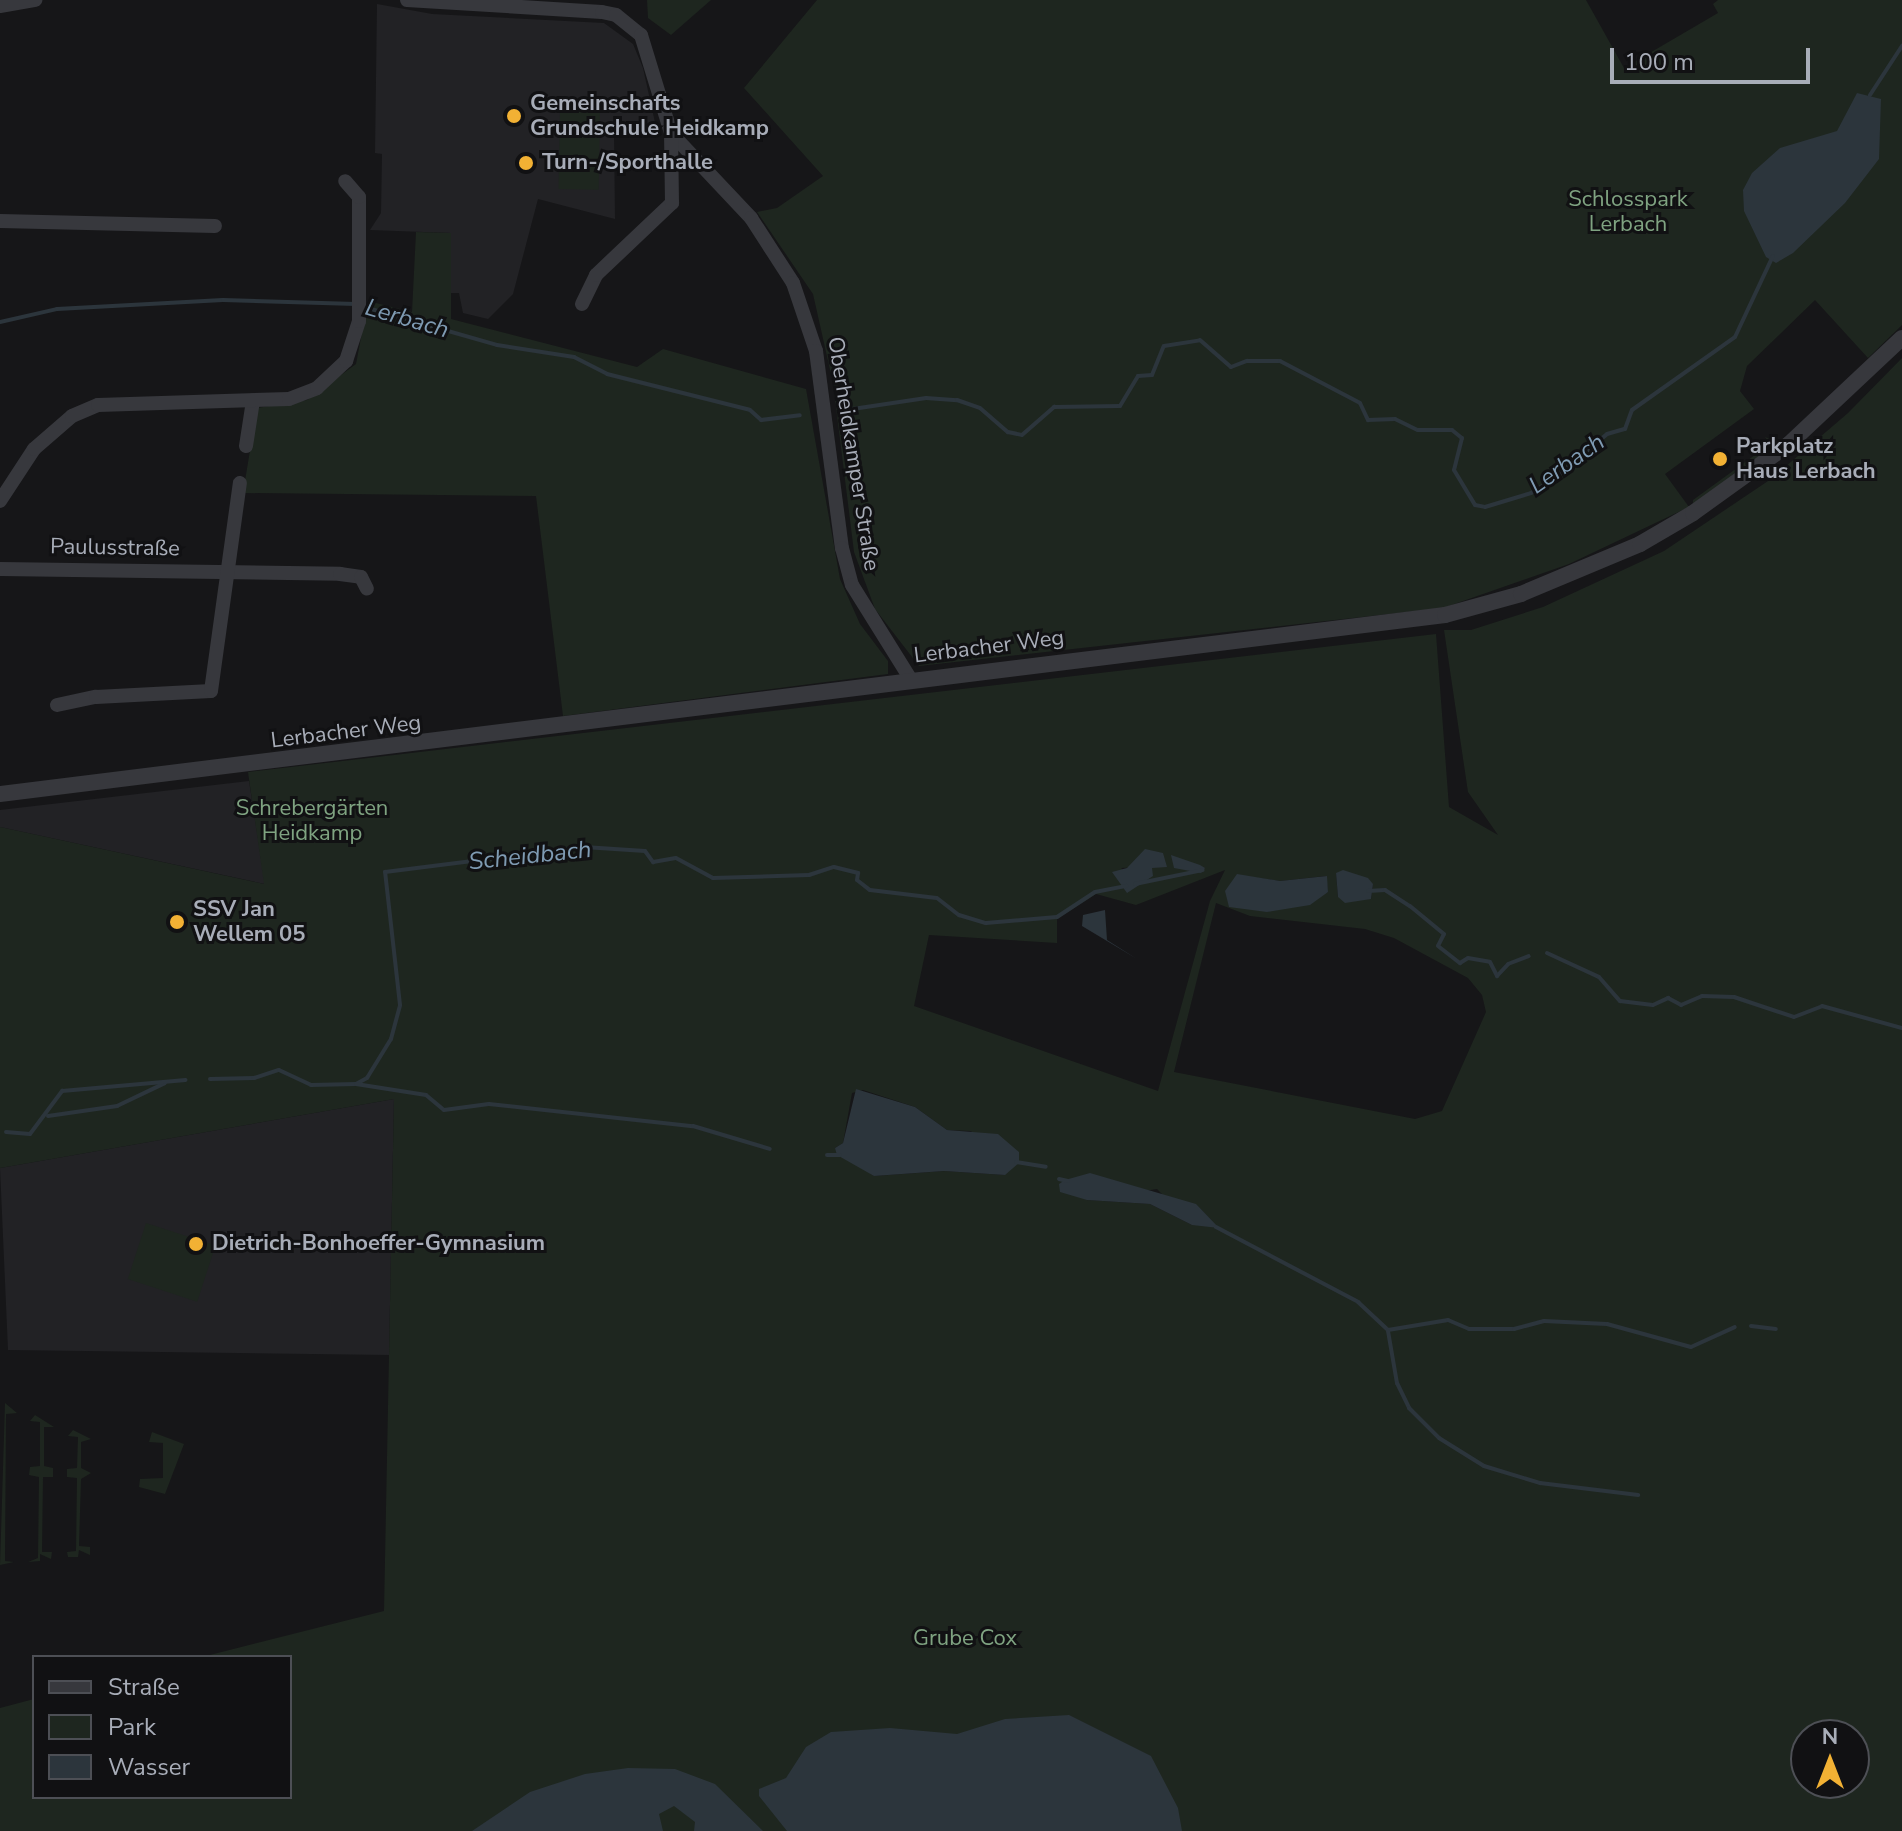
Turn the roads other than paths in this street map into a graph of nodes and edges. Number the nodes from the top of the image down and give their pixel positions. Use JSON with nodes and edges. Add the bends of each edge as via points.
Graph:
{"nodes":[{"id":1,"x":35,"y":0,"type":"edge"},
{"id":2,"x":407,"y":0,"type":"edge"},
{"id":3,"x":0,"y":6,"type":"edge"},
{"id":4,"x":671,"y":133,"type":"junction"},
{"id":5,"x":345,"y":181,"type":"dead end"},
{"id":6,"x":0,"y":221,"type":"edge"},
{"id":7,"x":215,"y":226,"type":"dead end"},
{"id":8,"x":582,"y":304,"type":"dead end"},
{"id":9,"x":1902,"y":338,"type":"edge"},
{"id":10,"x":253,"y":401,"type":"junction"},
{"id":11,"x":246,"y":446,"type":"dead end"},
{"id":12,"x":240,"y":483,"type":"dead end"},
{"id":13,"x":0,"y":501,"type":"edge"},
{"id":14,"x":0,"y":569,"type":"edge"},
{"id":15,"x":230,"y":571,"type":"junction"},
{"id":16,"x":367,"y":589,"type":"dead end"},
{"id":17,"x":910,"y":678,"type":"junction"},
{"id":18,"x":57,"y":705,"type":"dead end"},
{"id":19,"x":0,"y":794,"type":"edge"}],
"edges":[{"from":1,"to":3,"type":"street"},
{"from":2,"to":4,"type":"street","name":"Oberheidkamper Straße","via":[[616,15],[641,35]]},
{"from":4,"to":8,"type":"street","via":[[672,203],[596,275]]},
{"from":4,"to":17,"type":"street","name":"Oberheidkamper Straße","via":[[751,218],[793,283],[816,351],[842,548],[852,585]]},
{"from":5,"to":10,"type":"street","via":[[359,197],[360,301],[346,361],[317,388],[289,399]]},
{"from":6,"to":7,"type":"street"},
{"from":9,"to":17,"type":"street","name":"Lerbacher Weg","via":[[1858,383],[1744,479],[1640,544],[1521,594],[1416,620]]},
{"from":10,"to":11,"type":"street"},
{"from":10,"to":13,"type":"street","via":[[132,400],[98,405],[72,416],[34,449]]},
{"from":12,"to":15,"type":"street"},
{"from":14,"to":15,"type":"street","name":"Paulusstraße"},
{"from":15,"to":16,"type":"street","name":"Paulusstraße","via":[[340,574],[361,577]]},
{"from":15,"to":18,"type":"street","via":[[211,691],[96,697]]},
{"from":17,"to":19,"type":"street","name":"Lerbacher Weg","via":[[384,750]]}]}
